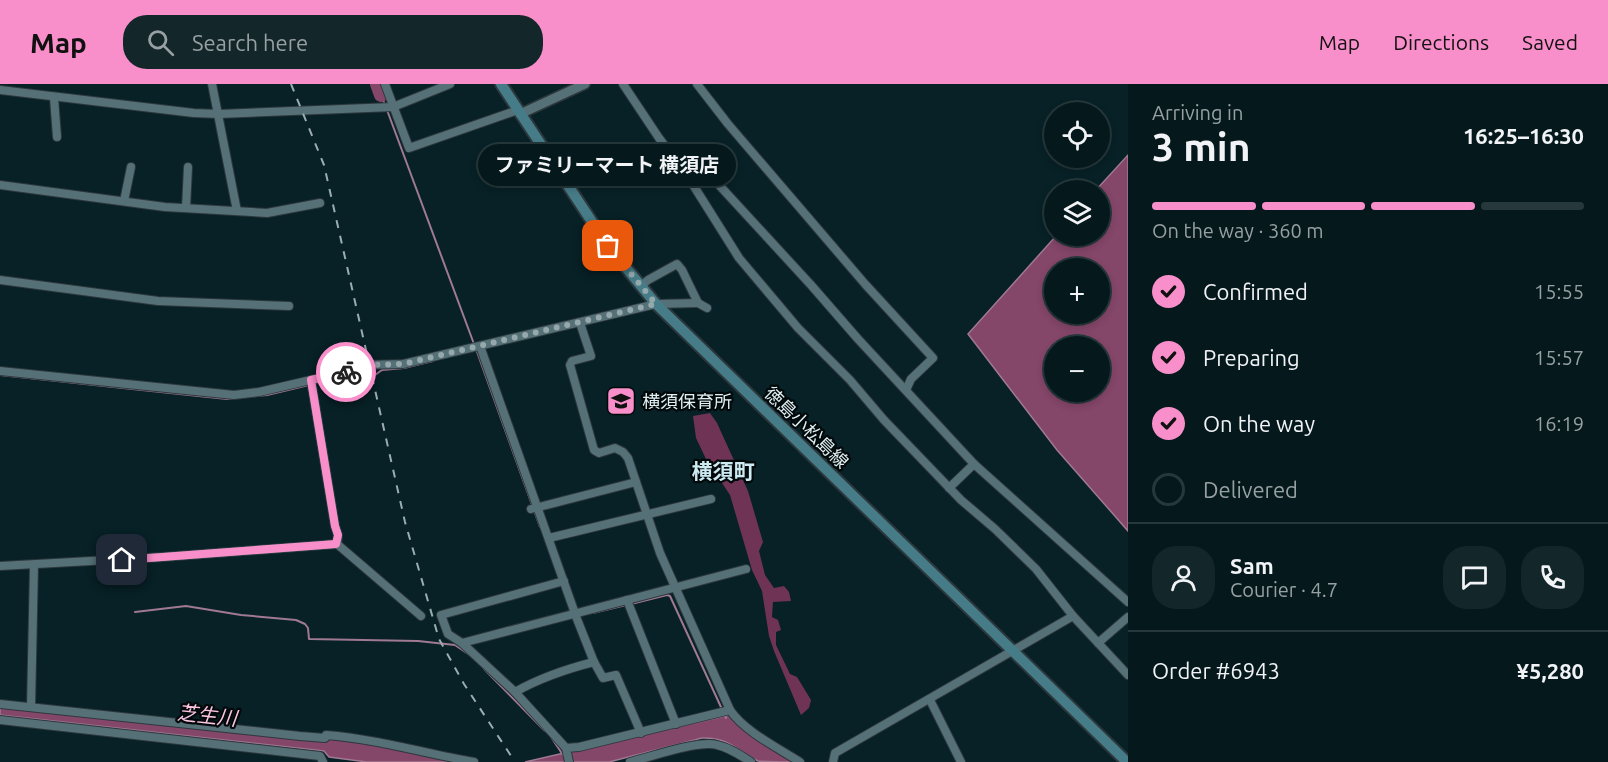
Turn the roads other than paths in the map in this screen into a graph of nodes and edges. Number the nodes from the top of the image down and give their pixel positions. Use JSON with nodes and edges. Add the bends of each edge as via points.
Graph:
{"nodes":[{"id":1,"x":212,"y":84,"type":"edge"},
{"id":2,"x":385,"y":84,"type":"edge"},
{"id":3,"x":450,"y":84,"type":"edge"},
{"id":4,"x":501,"y":84,"type":"edge"},
{"id":5,"x":585,"y":84,"type":"edge"},
{"id":6,"x":623,"y":84,"type":"edge"},
{"id":7,"x":697,"y":84,"type":"edge"},
{"id":8,"x":0,"y":90,"type":"edge"},
{"id":9,"x":54,"y":98,"type":"junction"},
{"id":10,"x":392,"y":106,"type":"junction"},
{"id":11,"x":519,"y":112,"type":"junction"},
{"id":12,"x":219,"y":114,"type":"junction"},
{"id":13,"x":57,"y":137,"type":"dead end"},
{"id":14,"x":131,"y":167,"type":"dead end"},
{"id":15,"x":188,"y":167,"type":"dead end"},
{"id":16,"x":0,"y":185,"type":"edge"},
{"id":17,"x":719,"y":185,"type":"dead end"},
{"id":18,"x":124,"y":201,"type":"junction"},
{"id":19,"x":320,"y":203,"type":"dead end"},
{"id":20,"x":186,"y":208,"type":"junction"},
{"id":21,"x":237,"y":211,"type":"junction"},
{"id":22,"x":0,"y":280,"type":"edge"},
{"id":23,"x":641,"y":286,"type":"junction"},
{"id":24,"x":698,"y":303,"type":"junction"},
{"id":25,"x":656,"y":304,"type":"junction"},
{"id":26,"x":289,"y":306,"type":"dead end"},
{"id":27,"x":707,"y":308,"type":"dead end"},
{"id":28,"x":580,"y":323,"type":"junction"},
{"id":29,"x":477,"y":347,"type":"junction"},
{"id":30,"x":0,"y":372,"type":"edge"},
{"id":31,"x":311,"y":383,"type":"junction"},
{"id":32,"x":906,"y":390,"type":"junction"},
{"id":33,"x":974,"y":464,"type":"junction"},
{"id":34,"x":636,"y":482,"type":"junction"},
{"id":35,"x":949,"y":488,"type":"junction"},
{"id":36,"x":711,"y":499,"type":"dead end"},
{"id":37,"x":535,"y":508,"type":"junction"},
{"id":38,"x":647,"y":514,"type":"junction"},
{"id":39,"x":548,"y":542,"type":"junction"},
{"id":40,"x":336,"y":544,"type":"junction"},
{"id":41,"x":34,"y":565,"type":"junction"},
{"id":42,"x":0,"y":566,"type":"edge"},
{"id":43,"x":746,"y":568,"type":"dead end"},
{"id":44,"x":561,"y":582,"type":"junction"},
{"id":45,"x":675,"y":588,"type":"junction"},
{"id":46,"x":1128,"y":602,"type":"edge"},
{"id":47,"x":628,"y":604,"type":"junction"},
{"id":48,"x":421,"y":616,"type":"dead end"},
{"id":49,"x":576,"y":616,"type":"junction"},
{"id":50,"x":1073,"y":616,"type":"junction"},
{"id":51,"x":1128,"y":617,"type":"edge"},
{"id":52,"x":462,"y":643,"type":"junction"},
{"id":53,"x":1098,"y":643,"type":"junction"},
{"id":54,"x":1014,"y":651,"type":"junction"},
{"id":55,"x":594,"y":662,"type":"junction"},
{"id":56,"x":1128,"y":675,"type":"edge"},
{"id":57,"x":515,"y":692,"type":"junction"},
{"id":58,"x":930,"y":700,"type":"junction"},
{"id":59,"x":0,"y":704,"type":"edge"},
{"id":60,"x":31,"y":707,"type":"junction"},
{"id":61,"x":725,"y":712,"type":"junction"},
{"id":62,"x":0,"y":720,"type":"edge"},
{"id":63,"x":676,"y":724,"type":"junction"},
{"id":64,"x":641,"y":733,"type":"junction"},
{"id":65,"x":566,"y":749,"type":"junction"},
{"id":66,"x":323,"y":762,"type":"edge"},
{"id":67,"x":474,"y":762,"type":"edge"},
{"id":68,"x":569,"y":762,"type":"edge"},
{"id":69,"x":630,"y":762,"type":"edge"},
{"id":70,"x":750,"y":762,"type":"edge"},
{"id":71,"x":800,"y":762,"type":"edge"},
{"id":72,"x":833,"y":762,"type":"edge"},
{"id":73,"x":961,"y":762,"type":"edge"},
{"id":74,"x":1127,"y":762,"type":"edge"}],
"edges":[{"from":1,"to":12,"type":"street"},
{"from":2,"to":10,"type":"street"},
{"from":3,"to":10,"type":"street"},
{"from":4,"to":11,"type":"main road","name":"徳島小松島線"},
{"from":5,"to":11,"type":"street"},
{"from":6,"to":35,"type":"street","via":[[739,258],[798,328]]},
{"from":7,"to":32,"type":"street","via":[[865,284],[933,358]]},
{"from":8,"to":9,"type":"street"},
{"from":9,"to":12,"type":"street"},
{"from":9,"to":13,"type":"street"},
{"from":10,"to":11,"type":"street","via":[[409,148]]},
{"from":10,"to":12,"type":"street"},
{"from":11,"to":23,"type":"main road","name":"徳島小松島線","via":[[608,246]]},
{"from":12,"to":21,"type":"street"},
{"from":14,"to":18,"type":"street"},
{"from":15,"to":20,"type":"street"},
{"from":16,"to":18,"type":"street"},
{"from":17,"to":32,"type":"street"},
{"from":18,"to":20,"type":"street"},
{"from":19,"to":21,"type":"street","via":[[267,213]]},
{"from":20,"to":21,"type":"street"},
{"from":22,"to":26,"type":"street","via":[[158,301]]},
{"from":23,"to":24,"type":"street","via":[[677,264]]},
{"from":23,"to":25,"type":"main road","name":"徳島小松島線"},
{"from":24,"to":25,"type":"street"},
{"from":24,"to":27,"type":"street"},
{"from":25,"to":28,"type":"street"},
{"from":25,"to":54,"type":"main road","name":"徳島小松島線"},
{"from":28,"to":29,"type":"street"},
{"from":28,"to":34,"type":"street","via":[[591,356],[570,365],[594,450],[599,453],[615,448],[623,452]]},
{"from":29,"to":31,"type":"street","via":[[403,364],[364,365]]},
{"from":29,"to":37,"type":"street"},
{"from":30,"to":31,"type":"street","via":[[234,395]]},
{"from":31,"to":40,"type":"street","via":[[338,535]]},
{"from":32,"to":33,"type":"street"},
{"from":33,"to":35,"type":"street"},
{"from":33,"to":46,"type":"street"},
{"from":34,"to":37,"type":"street"},
{"from":34,"to":38,"type":"street"},
{"from":35,"to":50,"type":"street","via":[[1036,569]]},
{"from":36,"to":38,"type":"street"},
{"from":37,"to":39,"type":"street"},
{"from":38,"to":39,"type":"street"},
{"from":38,"to":45,"type":"street"},
{"from":39,"to":44,"type":"street"},
{"from":40,"to":41,"type":"street"},
{"from":40,"to":48,"type":"street"},
{"from":41,"to":42,"type":"street"},
{"from":41,"to":60,"type":"street"},
{"from":43,"to":45,"type":"street"},
{"from":44,"to":49,"type":"street"},
{"from":44,"to":52,"type":"street","via":[[441,615],[448,634]]},
{"from":45,"to":47,"type":"street"},
{"from":45,"to":61,"type":"street"},
{"from":47,"to":49,"type":"street"},
{"from":47,"to":63,"type":"street"},
{"from":49,"to":52,"type":"street"},
{"from":49,"to":55,"type":"street"},
{"from":50,"to":53,"type":"street"},
{"from":50,"to":54,"type":"street"},
{"from":51,"to":53,"type":"street"},
{"from":52,"to":57,"type":"street"},
{"from":53,"to":56,"type":"street"},
{"from":54,"to":58,"type":"street"},
{"from":54,"to":74,"type":"main road","name":"徳島小松島線"},
{"from":55,"to":57,"type":"street","via":[[565,669]]},
{"from":55,"to":64,"type":"street","via":[[603,678],[616,675]]},
{"from":57,"to":65,"type":"street"},
{"from":58,"to":72,"type":"street","via":[[835,753]]},
{"from":58,"to":73,"type":"street"},
{"from":59,"to":60,"type":"street"},
{"from":60,"to":67,"type":"street","via":[[300,736],[340,736]]},
{"from":61,"to":63,"type":"street"},
{"from":61,"to":71,"type":"street"},
{"from":62,"to":66,"type":"street","via":[[321,756]]},
{"from":63,"to":64,"type":"street"},
{"from":64,"to":65,"type":"street"},
{"from":65,"to":68,"type":"street"},
{"from":69,"to":70,"type":"street","via":[[702,744],[716,744]]}]}
